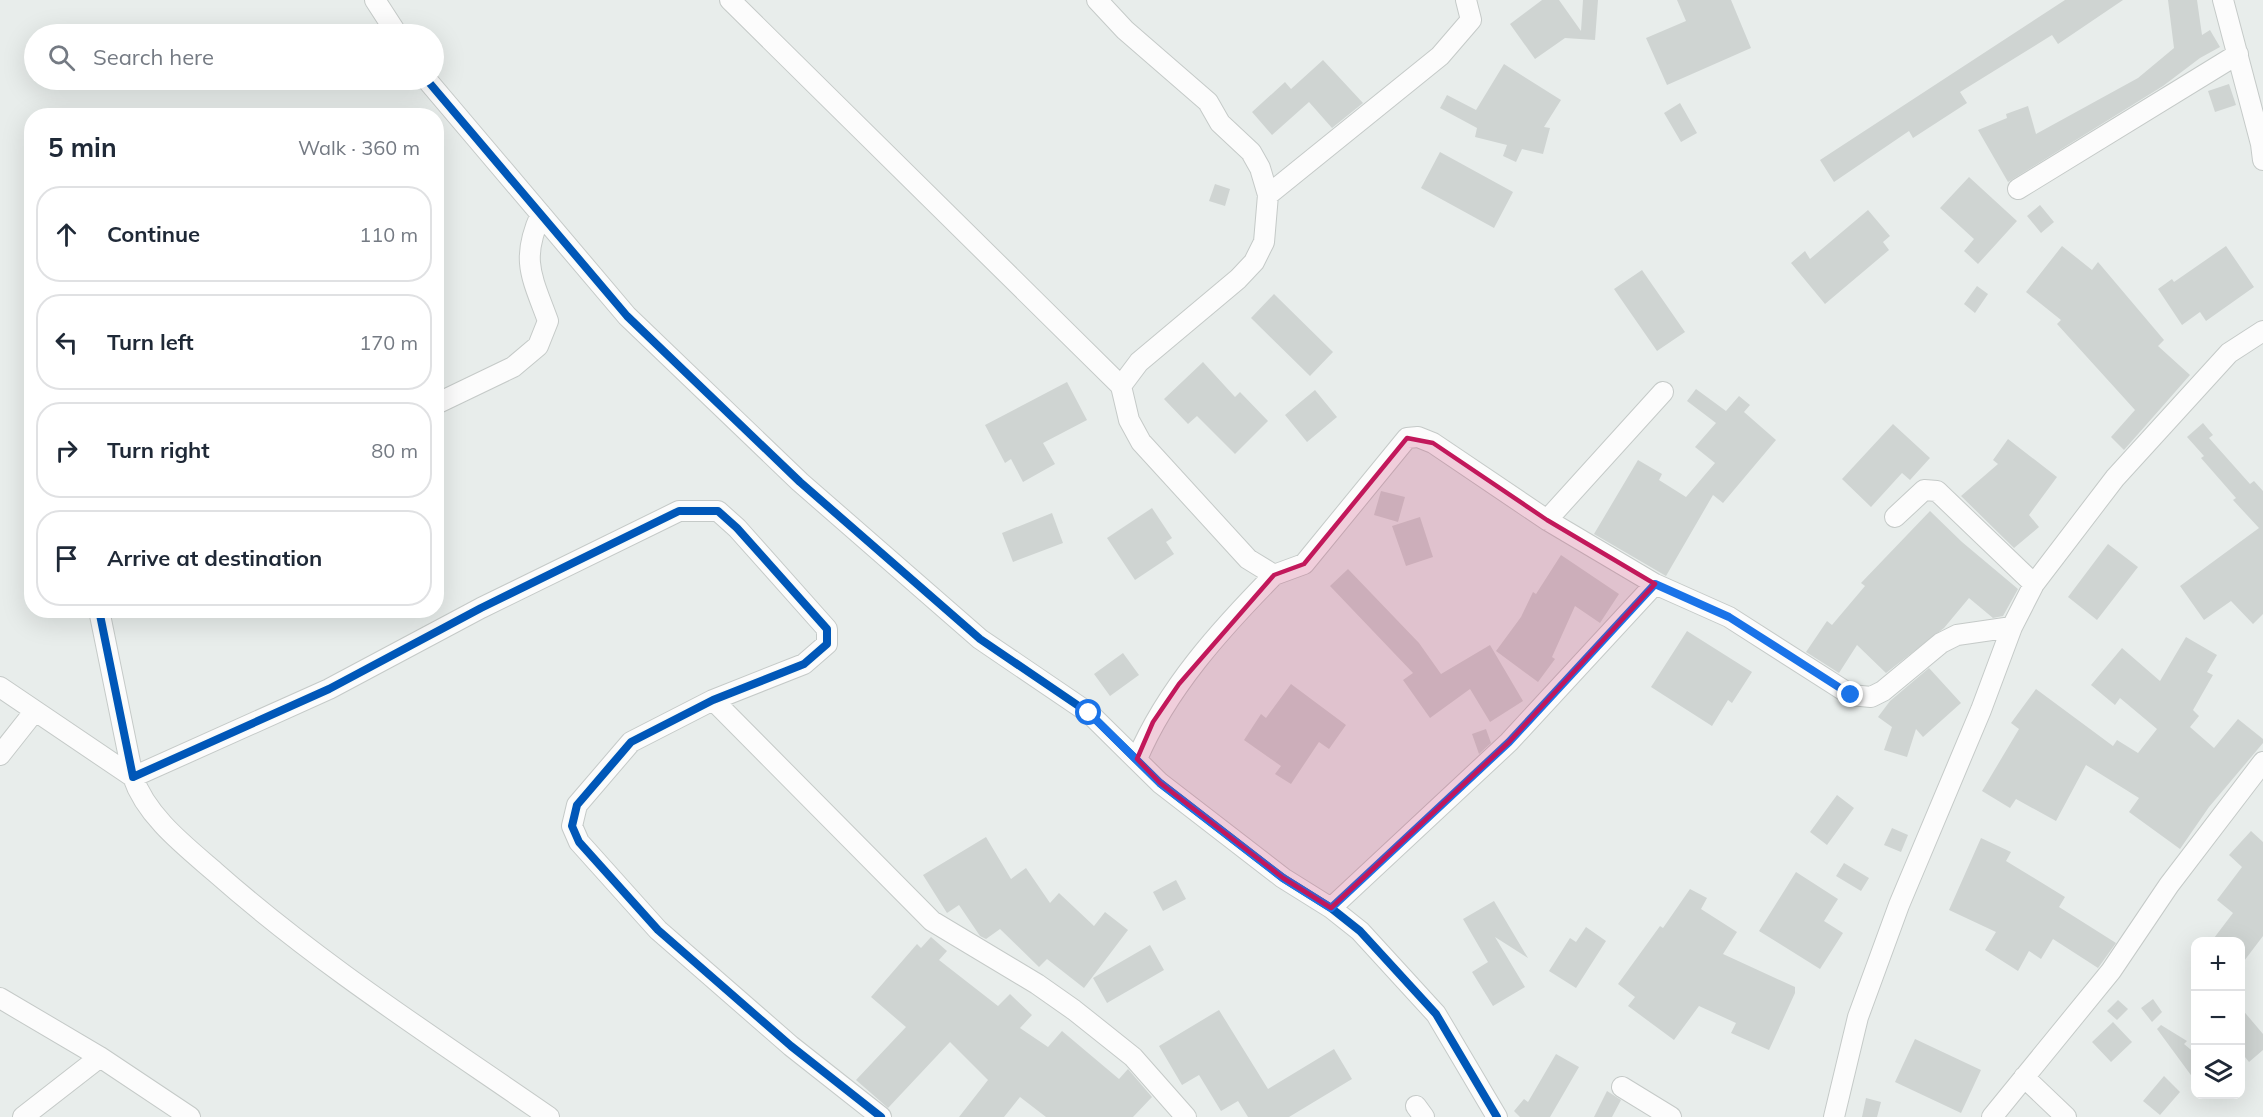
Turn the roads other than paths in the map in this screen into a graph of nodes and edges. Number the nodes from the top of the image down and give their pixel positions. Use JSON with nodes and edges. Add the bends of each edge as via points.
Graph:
{"nodes":[{"id":1,"x":375,"y":0,"type":"edge"},
{"id":2,"x":730,"y":0,"type":"edge"},
{"id":3,"x":1097,"y":0,"type":"edge"},
{"id":4,"x":1466,"y":0,"type":"edge"},
{"id":5,"x":2223,"y":0,"type":"edge"},
{"id":6,"x":391,"y":24,"type":"edge"},
{"id":7,"x":2238,"y":54,"type":"junction"},
{"id":8,"x":436,"y":90,"type":"edge"},
{"id":9,"x":2263,"y":160,"type":"edge"},
{"id":10,"x":2018,"y":189,"type":"dead end"},
{"id":11,"x":1268,"y":195,"type":"junction"},
{"id":12,"x":541,"y":214,"type":"junction"},
{"id":13,"x":2263,"y":332,"type":"edge"},
{"id":14,"x":1121,"y":386,"type":"junction"},
{"id":15,"x":1663,"y":392,"type":"dead end"},
{"id":16,"x":444,"y":400,"type":"edge"},
{"id":17,"x":1894,"y":517,"type":"dead end"},
{"id":18,"x":1547,"y":520,"type":"junction"},
{"id":19,"x":1274,"y":575,"type":"junction"},
{"id":20,"x":1655,"y":584,"type":"junction"},
{"id":21,"x":2034,"y":584,"type":"junction"},
{"id":22,"x":101,"y":618,"type":"edge"},
{"id":23,"x":2013,"y":627,"type":"junction"},
{"id":24,"x":0,"y":687,"type":"edge"},
{"id":25,"x":713,"y":700,"type":"junction"},
{"id":26,"x":34,"y":712,"type":"junction"},
{"id":27,"x":0,"y":755,"type":"edge"},
{"id":28,"x":1137,"y":759,"type":"junction"},
{"id":29,"x":2263,"y":762,"type":"edge"},
{"id":30,"x":133,"y":777,"type":"junction"},
{"id":31,"x":2256,"y":785,"type":"edge"},
{"id":32,"x":1331,"y":908,"type":"junction"},
{"id":33,"x":0,"y":998,"type":"edge"},
{"id":34,"x":100,"y":1057,"type":"junction"},
{"id":35,"x":2024,"y":1077,"type":"junction"},
{"id":36,"x":1622,"y":1087,"type":"dead end"},
{"id":37,"x":23,"y":1117,"type":"edge"},
{"id":38,"x":190,"y":1117,"type":"edge"},
{"id":39,"x":549,"y":1117,"type":"edge"},
{"id":40,"x":881,"y":1117,"type":"edge"},
{"id":41,"x":1186,"y":1117,"type":"edge"},
{"id":42,"x":1497,"y":1117,"type":"edge"},
{"id":43,"x":1671,"y":1117,"type":"edge"},
{"id":44,"x":1834,"y":1117,"type":"edge"},
{"id":45,"x":1992,"y":1117,"type":"edge"},
{"id":46,"x":2066,"y":1117,"type":"edge"}],
"edges":[{"from":1,"to":6,"type":"street"},
{"from":2,"to":14,"type":"street"},
{"from":3,"to":11,"type":"street","via":[[1125,30],[1208,102],[1220,123],[1251,152]]},
{"from":4,"to":11,"type":"street","via":[[1471,20],[1440,56]]},
{"from":5,"to":7,"type":"street"},
{"from":7,"to":9,"type":"street"},
{"from":7,"to":10,"type":"street"},
{"from":8,"to":12,"type":"street"},
{"from":11,"to":14,"type":"street","via":[[1264,242],[1254,262],[1139,362]]},
{"from":12,"to":16,"type":"street","via":[[532,233],[528,264],[548,321],[538,346],[513,367]]},
{"from":12,"to":28,"type":"street","via":[[627,316],[800,482],[980,639],[1089,713]]},
{"from":13,"to":21,"type":"street","via":[[2229,353],[2115,478]]},
{"from":14,"to":19,"type":"street","via":[[1129,420],[1141,442],[1248,559]]},
{"from":15,"to":18,"type":"street"},
{"from":17,"to":21,"type":"street","via":[[1924,490],[1936,491]]},
{"from":18,"to":19,"type":"street","via":[[1433,443],[1418,437],[1407,438],[1304,564]]},
{"from":18,"to":20,"type":"street"},
{"from":19,"to":28,"type":"street","via":[[1179,684],[1153,722]]},
{"from":20,"to":23,"type":"street","via":[[1729,617],[1851,695],[1871,697],[1883,691],[1941,643],[1957,635]]},
{"from":20,"to":32,"type":"street","via":[[1509,742]]},
{"from":21,"to":23,"type":"street"},
{"from":22,"to":30,"type":"street"},
{"from":23,"to":44,"type":"street","via":[[1866,995]]},
{"from":24,"to":26,"type":"street"},
{"from":25,"to":30,"type":"street","via":[[804,664],[827,644],[827,629],[718,511],[679,511],[481,608],[329,689]]},
{"from":25,"to":40,"type":"street","via":[[631,742],[577,805],[572,826],[579,842],[658,930],[790,1046]]},
{"from":25,"to":41,"type":"street","via":[[932,921],[1074,1010],[1133,1057]]},
{"from":26,"to":27,"type":"street"},
{"from":26,"to":30,"type":"street"},
{"from":28,"to":32,"type":"street","via":[[1160,783],[1283,878]]},
{"from":29,"to":31,"type":"street"},
{"from":30,"to":39,"type":"street","via":[[138,794],[176,838],[274,925]]},
{"from":31,"to":35,"type":"street","via":[[2169,885],[2111,971]]},
{"from":32,"to":42,"type":"street","via":[[1375,946],[1436,1014]]},
{"from":33,"to":34,"type":"street"},
{"from":34,"to":37,"type":"street"},
{"from":34,"to":38,"type":"street"},
{"from":35,"to":45,"type":"street"},
{"from":35,"to":46,"type":"street"},
{"from":36,"to":43,"type":"street"}]}
